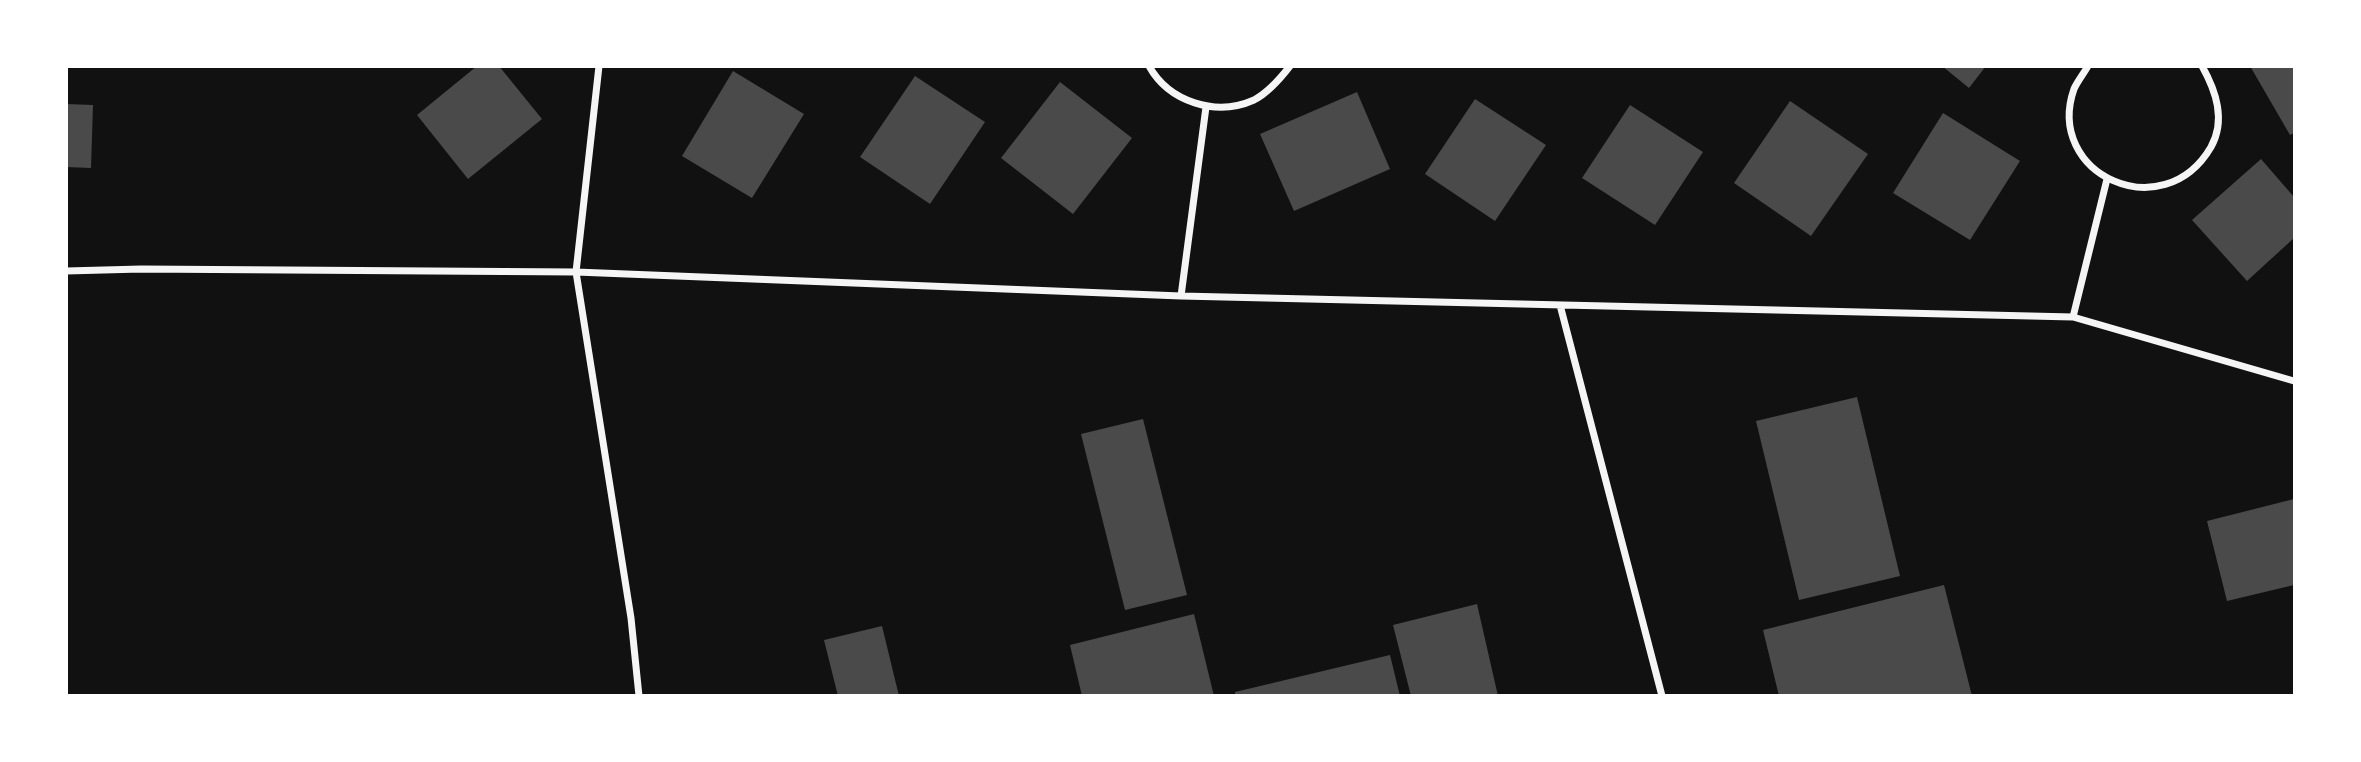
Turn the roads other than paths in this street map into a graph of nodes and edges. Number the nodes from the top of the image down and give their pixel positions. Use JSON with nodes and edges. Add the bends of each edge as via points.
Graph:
{"nodes":[{"id":1,"x":599,"y":66,"type":"edge"},
{"id":2,"x":1149,"y":66,"type":"edge"},
{"id":3,"x":1290,"y":66,"type":"edge"},
{"id":4,"x":2088,"y":66,"type":"edge"},
{"id":5,"x":2202,"y":66,"type":"edge"},
{"id":6,"x":1206,"y":107,"type":"junction"},
{"id":7,"x":2107,"y":179,"type":"junction"},
{"id":8,"x":66,"y":271,"type":"edge"},
{"id":9,"x":576,"y":272,"type":"junction"},
{"id":10,"x":1181,"y":296,"type":"junction"},
{"id":11,"x":1560,"y":305,"type":"junction"},
{"id":12,"x":2073,"y":317,"type":"junction"},
{"id":13,"x":2294,"y":381,"type":"edge"},
{"id":14,"x":639,"y":695,"type":"edge"},
{"id":15,"x":1662,"y":695,"type":"edge"}],
"edges":[{"from":1,"to":9,"type":"street"},
{"from":2,"to":6,"type":"street","via":[[1156,79],[1179,97]]},
{"from":3,"to":6,"type":"street","via":[[1253,100]]},
{"from":4,"to":7,"type":"street","via":[[2074,89],[2070,115],[2074,140],[2087,162]]},
{"from":5,"to":7,"type":"street","via":[[2215,89],[2219,114],[2214,140],[2202,162],[2182,179],[2162,186],[2142,188]]},
{"from":6,"to":10,"type":"street"},
{"from":7,"to":12,"type":"street"},
{"from":8,"to":9,"type":"street"},
{"from":9,"to":10,"type":"street"},
{"from":9,"to":14,"type":"street"},
{"from":10,"to":11,"type":"street"},
{"from":11,"to":12,"type":"street"},
{"from":11,"to":15,"type":"street"},
{"from":12,"to":13,"type":"street"}]}
